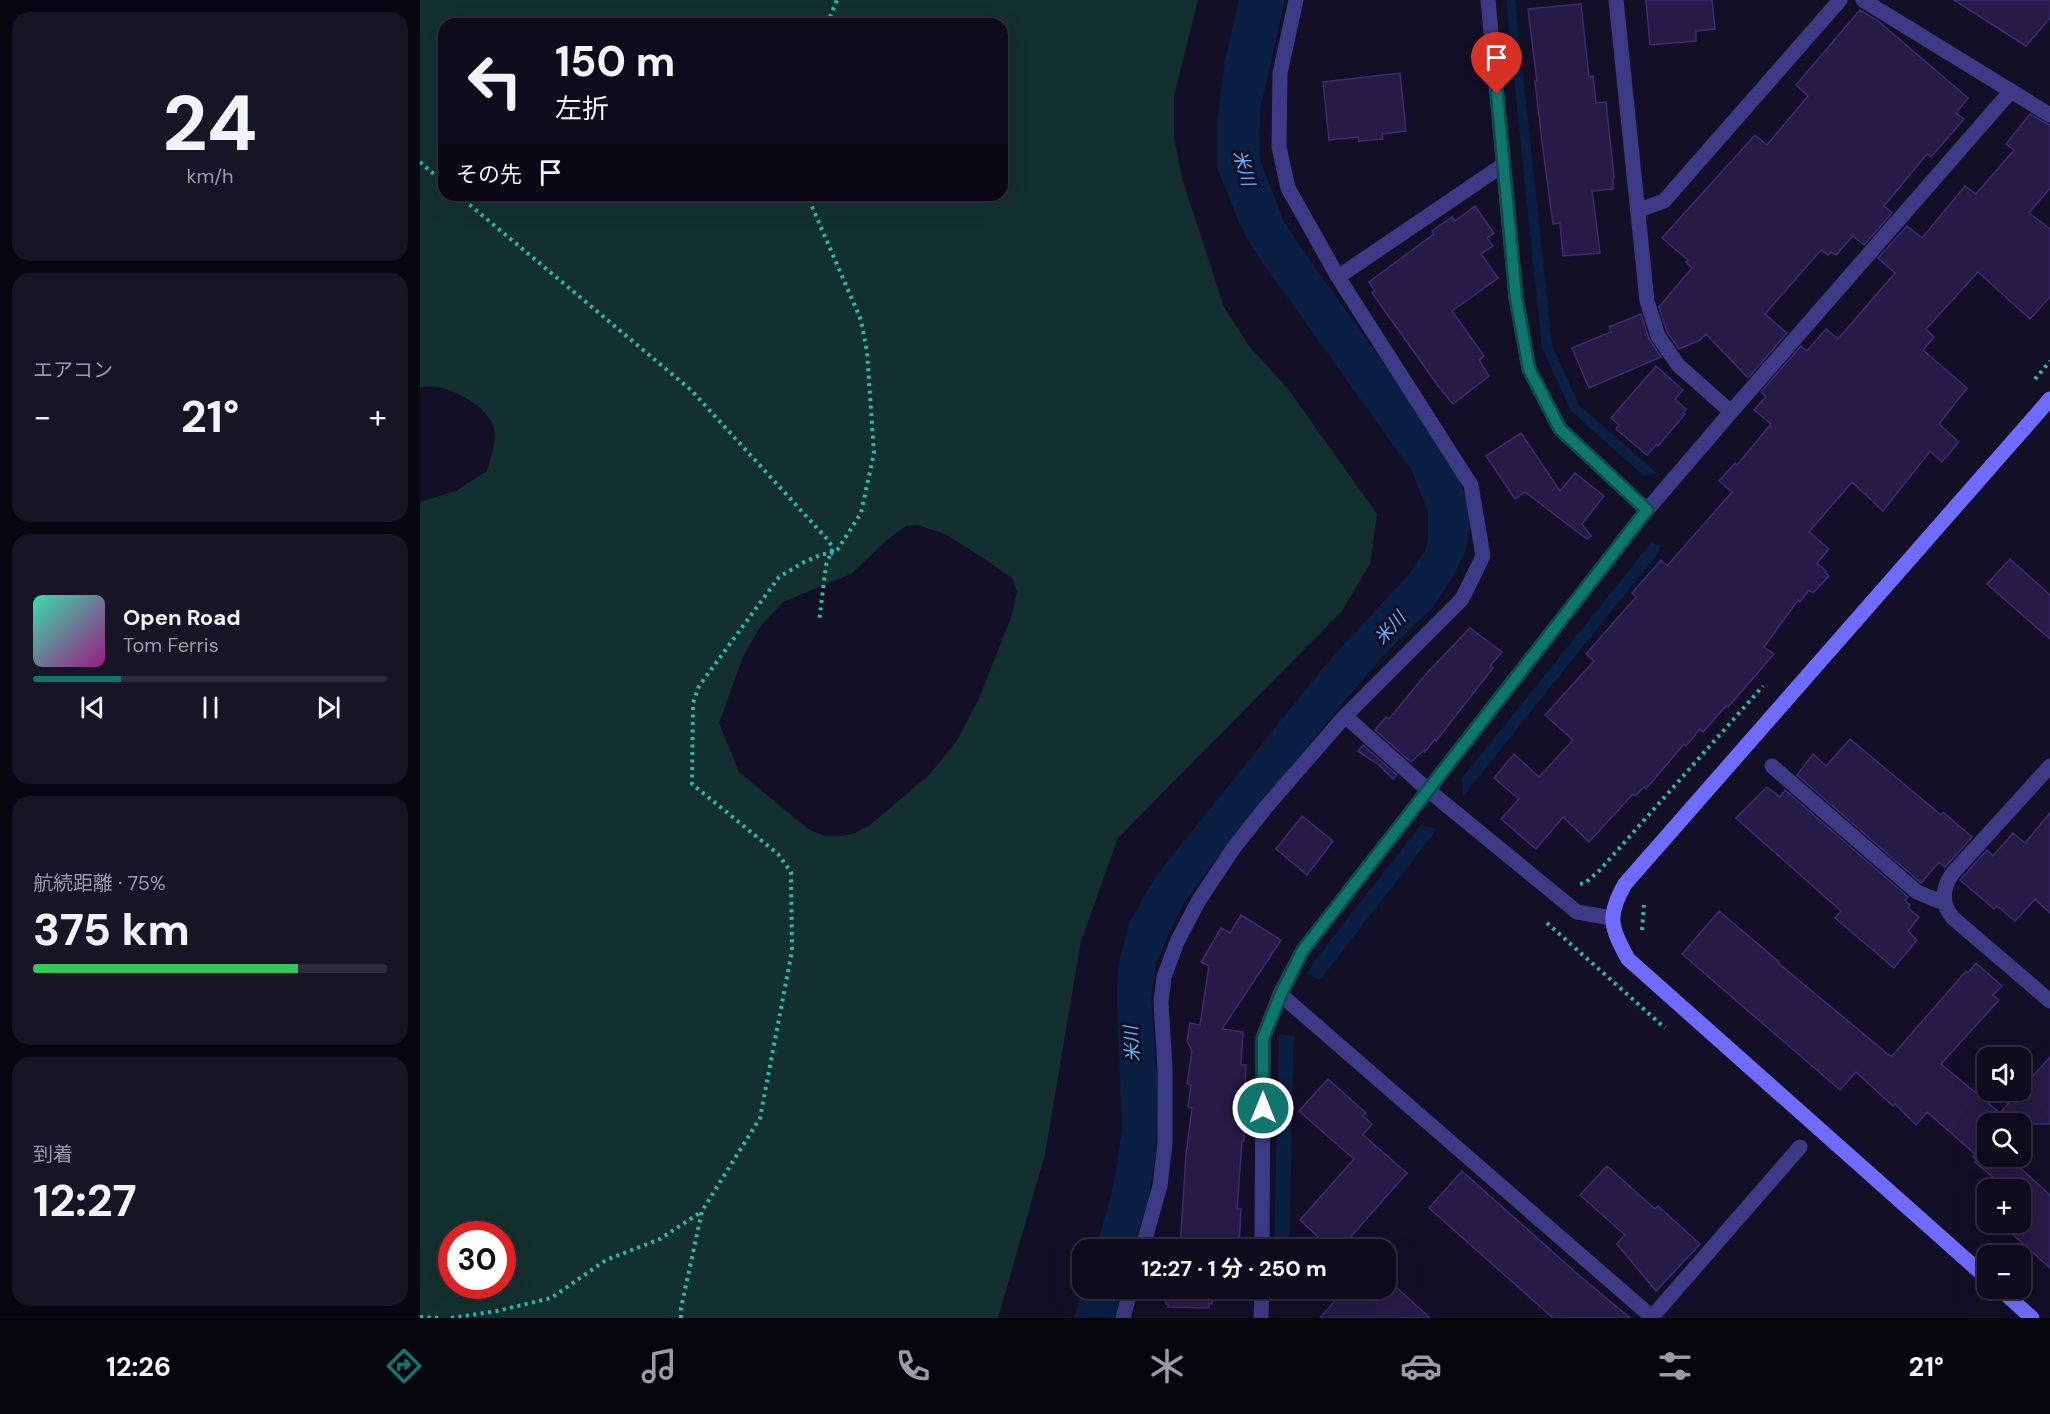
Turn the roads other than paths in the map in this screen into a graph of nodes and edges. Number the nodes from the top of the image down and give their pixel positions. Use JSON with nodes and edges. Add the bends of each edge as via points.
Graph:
{"nodes":[{"id":1,"x":1296,"y":0,"type":"edge"},
{"id":2,"x":1488,"y":0,"type":"edge"},
{"id":3,"x":1617,"y":0,"type":"edge"},
{"id":4,"x":1840,"y":0,"type":"edge"},
{"id":5,"x":1863,"y":0,"type":"edge"},
{"id":6,"x":2011,"y":91,"type":"junction"},
{"id":7,"x":2050,"y":116,"type":"edge"},
{"id":8,"x":1503,"y":165,"type":"junction"},
{"id":9,"x":1639,"y":210,"type":"junction"},
{"id":10,"x":1338,"y":277,"type":"junction"},
{"id":11,"x":2050,"y":400,"type":"edge"},
{"id":12,"x":1731,"y":412,"type":"junction"},
{"id":13,"x":1647,"y":510,"type":"junction"},
{"id":14,"x":1345,"y":716,"type":"junction"},
{"id":15,"x":1772,"y":766,"type":"dead end"},
{"id":16,"x":2050,"y":766,"type":"edge"},
{"id":17,"x":1428,"y":790,"type":"junction"},
{"id":18,"x":1944,"y":903,"type":"junction"},
{"id":19,"x":1612,"y":918,"type":"junction"},
{"id":20,"x":1281,"y":994,"type":"junction"},
{"id":21,"x":2050,"y":1001,"type":"edge"},
{"id":22,"x":1800,"y":1147,"type":"dead end"},
{"id":23,"x":1145,"y":1239,"type":"edge"},
{"id":24,"x":1262,"y":1239,"type":"edge"},
{"id":25,"x":1977,"y":1269,"type":"edge"},
{"id":26,"x":1128,"y":1299,"type":"edge"},
{"id":27,"x":1262,"y":1299,"type":"edge"},
{"id":28,"x":2011,"y":1299,"type":"edge"},
{"id":29,"x":1653,"y":1317,"type":"edge"},
{"id":30,"x":1123,"y":1318,"type":"edge"},
{"id":31,"x":1261,"y":1318,"type":"edge"},
{"id":32,"x":2032,"y":1318,"type":"edge"}],
"edges":[{"from":1,"to":10,"type":"street","via":[[1280,73],[1279,147],[1288,188]]},
{"from":2,"to":8,"type":"street"},
{"from":3,"to":9,"type":"street"},
{"from":4,"to":9,"type":"street","via":[[1664,201]]},
{"from":5,"to":6,"type":"street"},
{"from":6,"to":7,"type":"street"},
{"from":6,"to":12,"type":"street"},
{"from":8,"to":10,"type":"street"},
{"from":8,"to":13,"type":"street","via":[[1516,298],[1529,369],[1560,429]]},
{"from":9,"to":12,"type":"street","via":[[1647,301],[1658,336],[1678,365]]},
{"from":10,"to":14,"type":"street","via":[[1471,485],[1483,556],[1462,599]]},
{"from":11,"to":19,"type":"street","via":[[1625,884]]},
{"from":12,"to":13,"type":"street"},
{"from":13,"to":17,"type":"street"},
{"from":14,"to":17,"type":"street"},
{"from":14,"to":23,"type":"street","via":[[1233,849],[1177,942],[1164,977],[1161,1002],[1165,1144],[1160,1186]]},
{"from":15,"to":18,"type":"street","via":[[1917,892]]},
{"from":16,"to":18,"type":"street","via":[[1952,874],[1946,882]]},
{"from":17,"to":19,"type":"street","via":[[1578,912]]},
{"from":17,"to":20,"type":"street","via":[[1303,950]]},
{"from":18,"to":21,"type":"street","via":[[1953,918]]},
{"from":19,"to":25,"type":"street","via":[[1628,959]]},
{"from":20,"to":24,"type":"street","via":[[1263,1038]]},
{"from":20,"to":29,"type":"street"},
{"from":22,"to":29,"type":"street"},
{"from":26,"to":30,"type":"street"},
{"from":27,"to":31,"type":"street"},
{"from":28,"to":32,"type":"street"}]}
